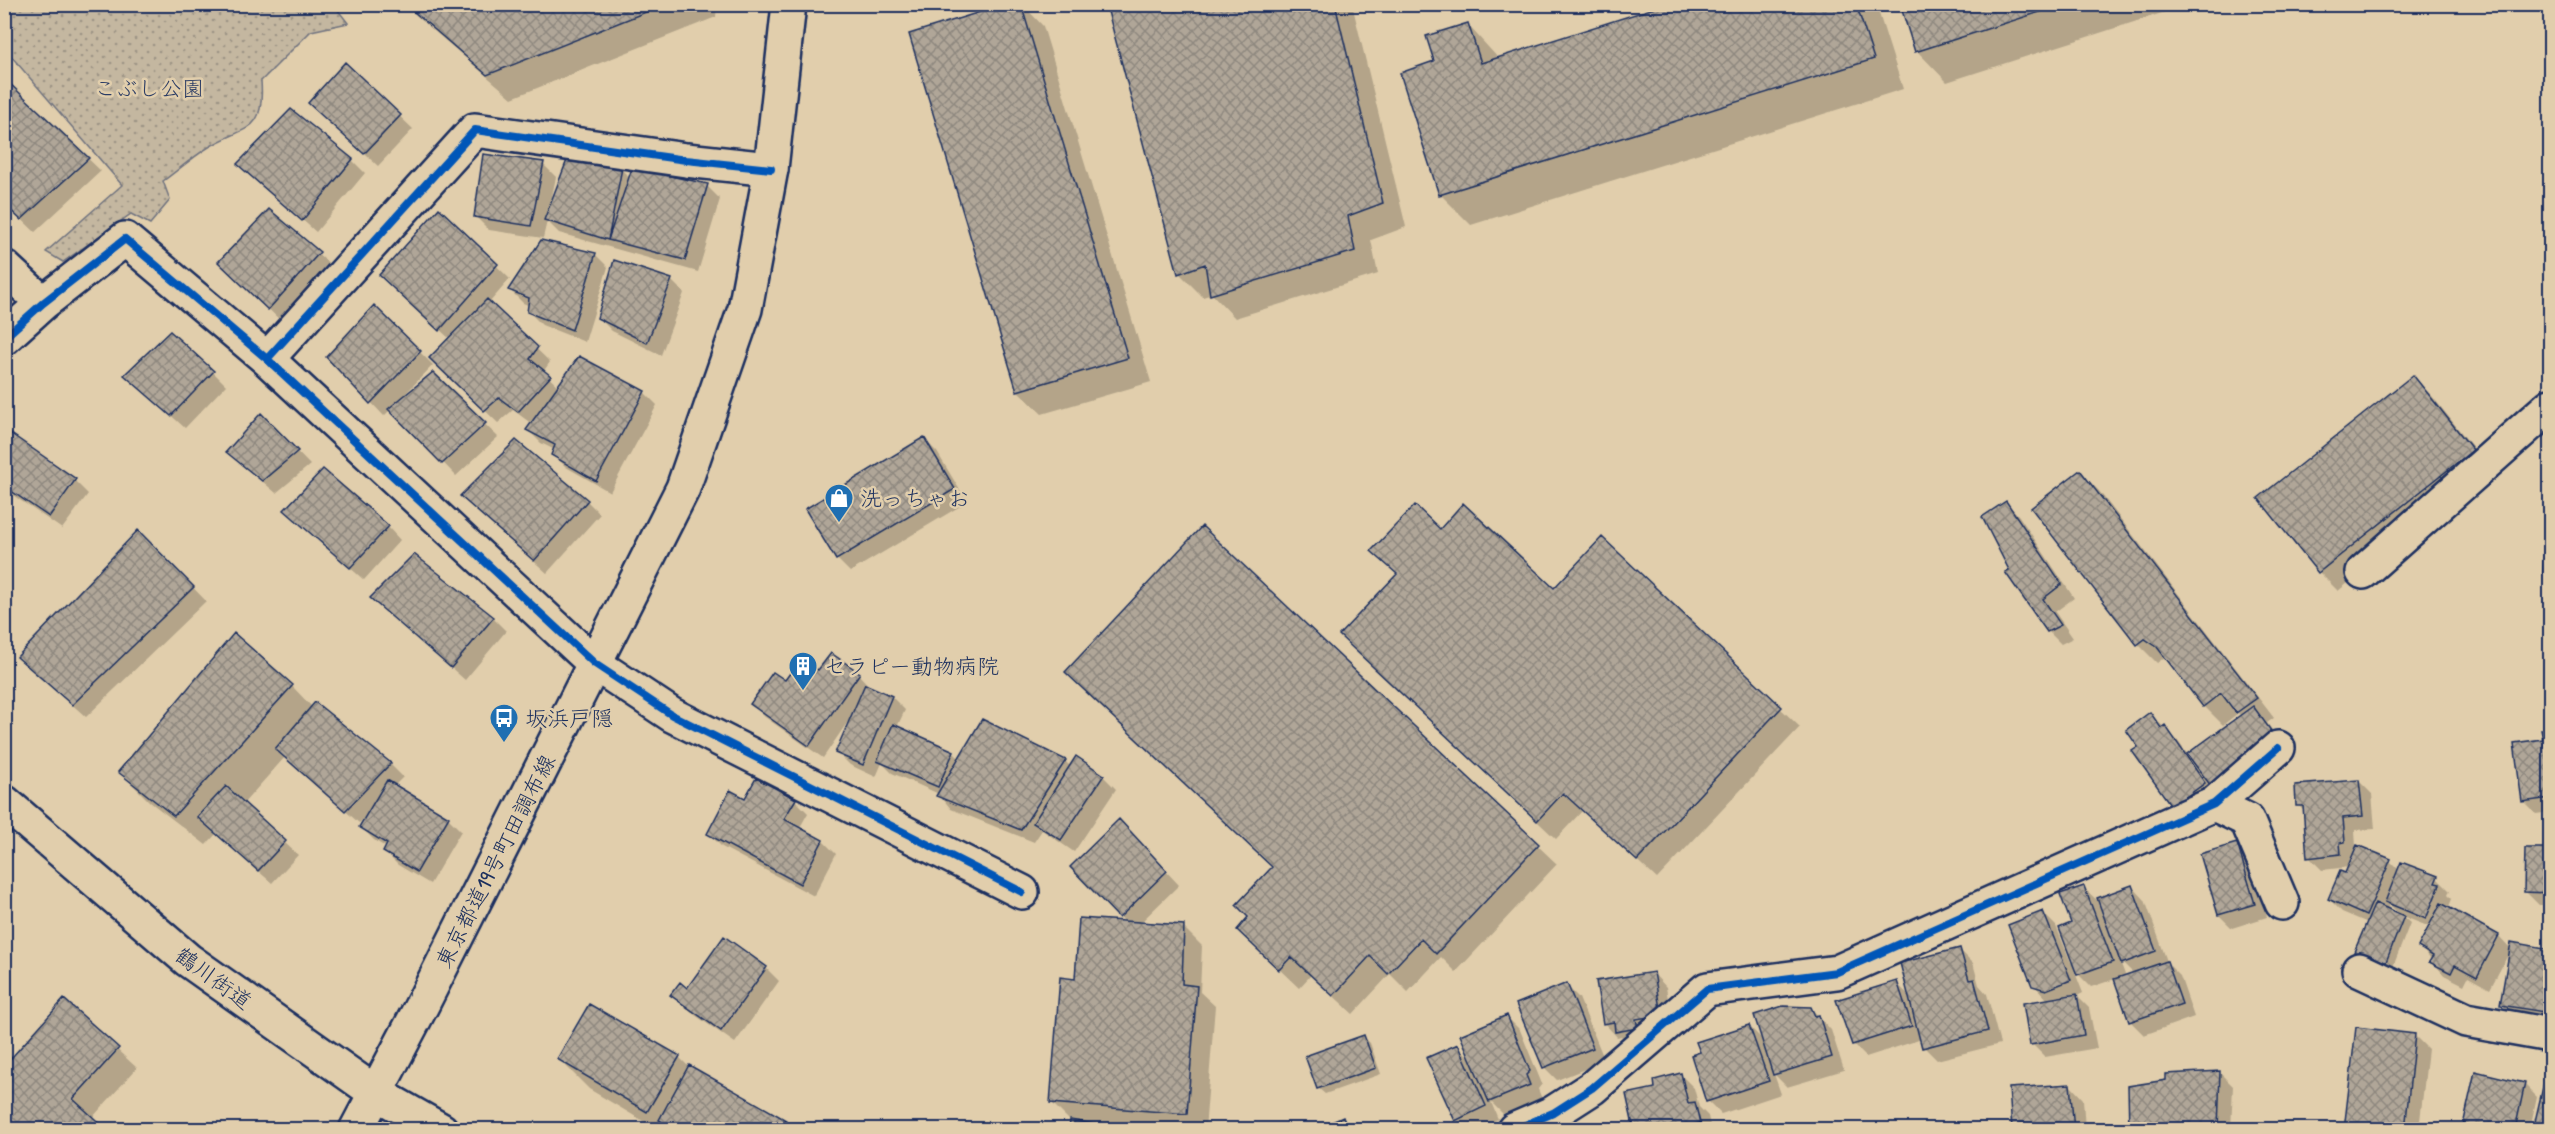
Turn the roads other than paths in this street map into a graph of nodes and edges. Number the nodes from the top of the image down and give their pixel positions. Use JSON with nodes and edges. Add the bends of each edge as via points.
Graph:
{"nodes":[{"id":1,"x":789,"y":4,"type":"edge"},
{"id":2,"x":771,"y":169,"type":"junction"},
{"id":3,"x":4,"y":267,"type":"edge"},
{"id":4,"x":43,"y":303,"type":"junction"},
{"id":5,"x":4,"y":338,"type":"edge"},
{"id":6,"x":267,"y":359,"type":"junction"},
{"id":7,"x":2550,"y":406,"type":"edge"},
{"id":8,"x":2363,"y":572,"type":"dead end"},
{"id":9,"x":595,"y":664,"type":"junction"},
{"id":10,"x":2278,"y":748,"type":"dead end"},
{"id":11,"x":4,"y":802,"type":"edge"},
{"id":12,"x":2214,"y":804,"type":"junction"},
{"id":13,"x":1022,"y":892,"type":"dead end"},
{"id":14,"x":2282,"y":903,"type":"dead end"},
{"id":15,"x":2358,"y":970,"type":"dead end"},
{"id":16,"x":2550,"y":1035,"type":"edge"},
{"id":17,"x":376,"y":1093,"type":"junction"},
{"id":18,"x":356,"y":1130,"type":"edge"},
{"id":19,"x":441,"y":1130,"type":"edge"},
{"id":20,"x":1514,"y":1130,"type":"edge"}],
"edges":[{"from":1,"to":2,"type":"street","name":"東京都道19号町田調布線"},
{"from":2,"to":6,"type":"street","via":[[474,130]]},
{"from":2,"to":9,"type":"street","name":"東京都道19号町田調布線","via":[[745,309],[683,488]]},
{"from":3,"to":4,"type":"street"},
{"from":4,"to":5,"type":"street"},
{"from":4,"to":6,"type":"street","via":[[125,239]]},
{"from":6,"to":9,"type":"street"},
{"from":7,"to":8,"type":"street"},
{"from":9,"to":13,"type":"street","via":[[672,715]]},
{"from":9,"to":17,"type":"street","name":"東京都道19号町田調布線"},
{"from":10,"to":12,"type":"street"},
{"from":11,"to":17,"type":"street","name":"鶴川街道","via":[[188,960]]},
{"from":12,"to":14,"type":"street","via":[[2247,820]]},
{"from":12,"to":20,"type":"street","via":[[1837,972],[1707,989],[1592,1088],[1553,1113]]},
{"from":15,"to":16,"type":"street","via":[[2466,1020]]},
{"from":17,"to":18,"type":"street","name":"東京都道19号町田調布線"},
{"from":17,"to":19,"type":"street","name":"鶴川街道"}]}
